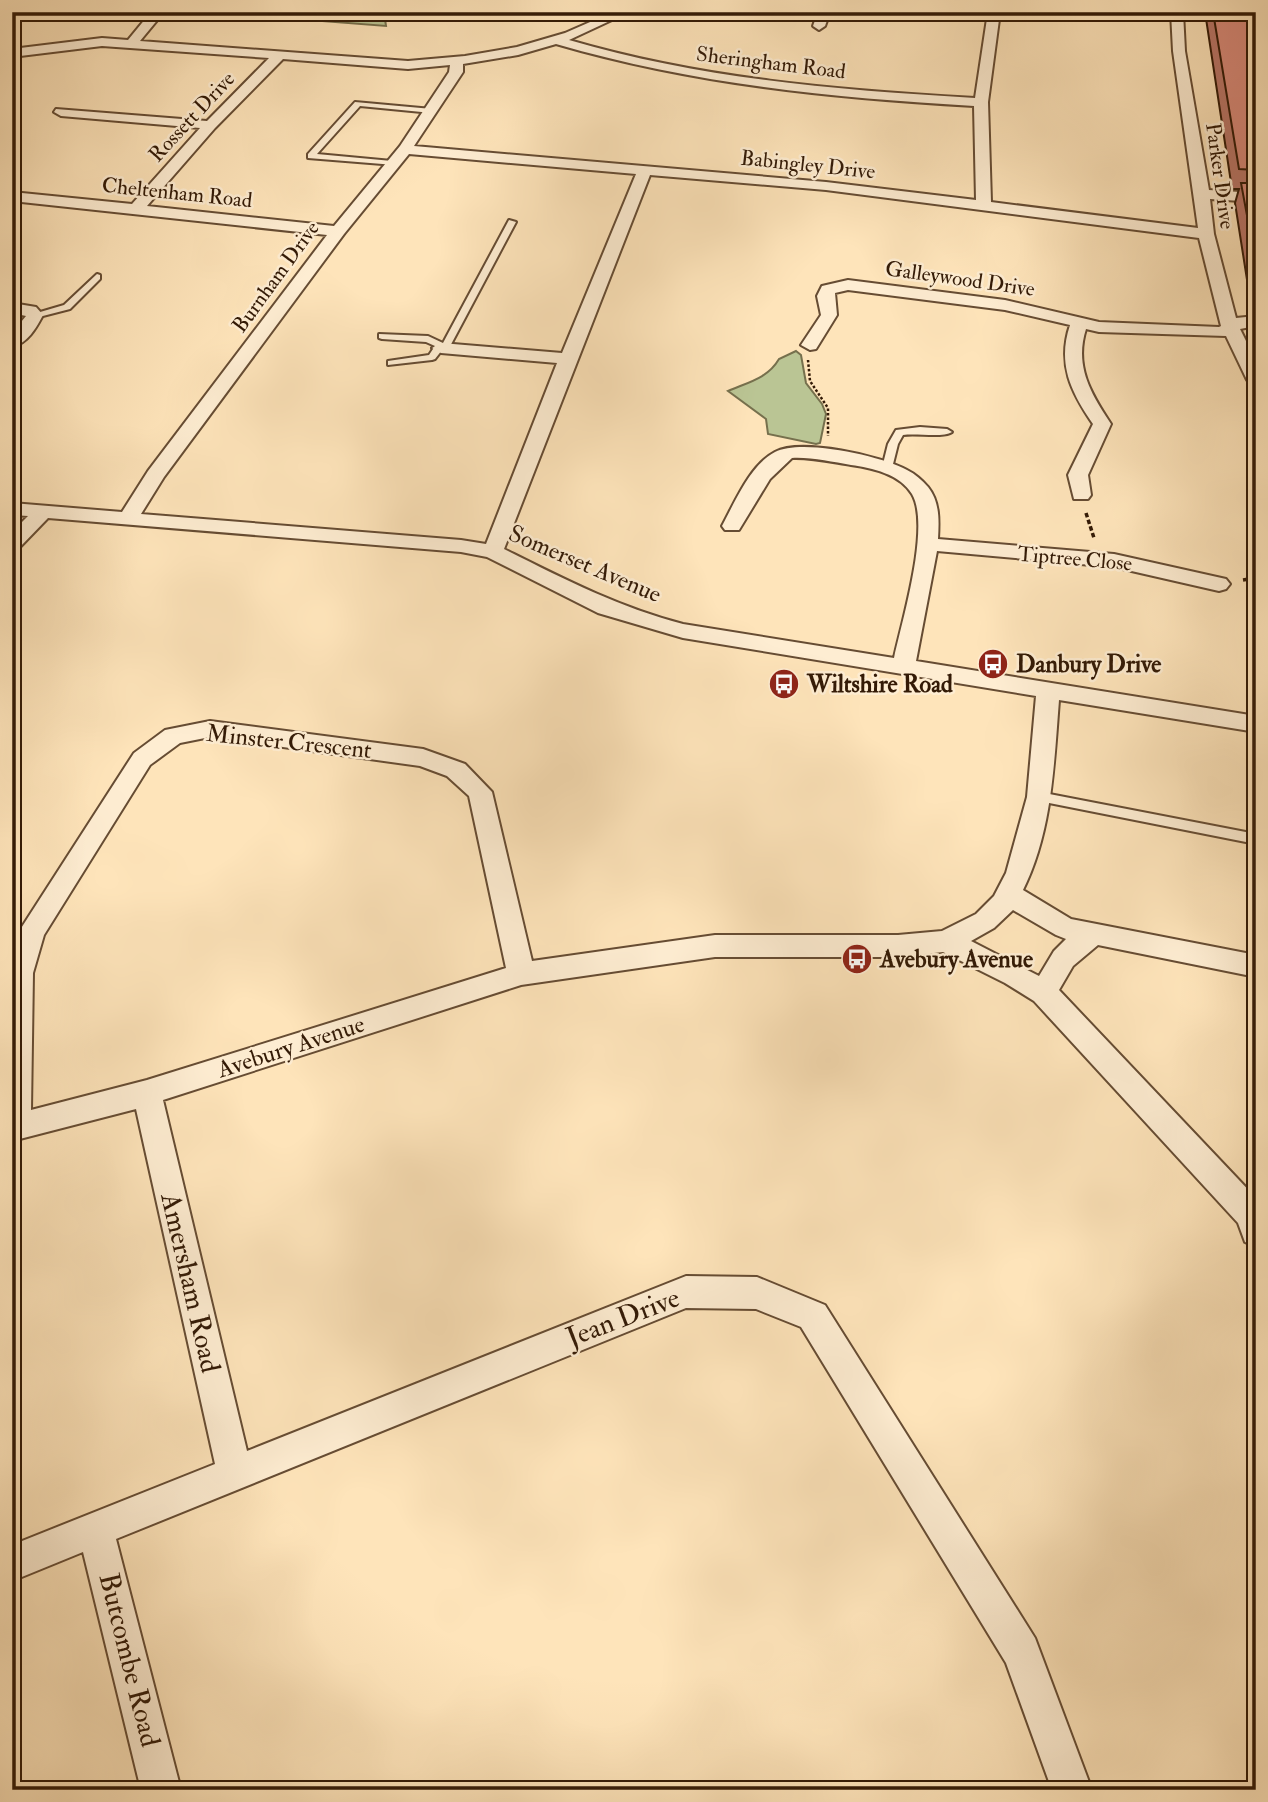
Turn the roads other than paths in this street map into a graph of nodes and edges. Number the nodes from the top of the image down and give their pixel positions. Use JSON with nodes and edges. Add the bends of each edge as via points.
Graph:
{"nodes":[{"id":1,"x":158,"y":12,"type":"edge"},
{"id":2,"x":622,"y":12,"type":"edge"},
{"id":3,"x":824,"y":12,"type":"edge"},
{"id":4,"x":994,"y":12,"type":"edge"},
{"id":5,"x":1177,"y":12,"type":"edge"},
{"id":6,"x":819,"y":26,"type":"dead end"},
{"id":7,"x":559,"y":41,"type":"junction"},
{"id":8,"x":132,"y":43,"type":"junction"},
{"id":9,"x":12,"y":53,"type":"edge"},
{"id":10,"x":281,"y":54,"type":"junction"},
{"id":11,"x":457,"y":62,"type":"junction"},
{"id":12,"x":981,"y":102,"type":"junction"},
{"id":13,"x":432,"y":111,"type":"junction"},
{"id":14,"x":61,"y":112,"type":"dead end"},
{"id":15,"x":210,"y":125,"type":"junction"},
{"id":16,"x":405,"y":149,"type":"junction"},
{"id":17,"x":392,"y":163,"type":"junction"},
{"id":18,"x":645,"y":169,"type":"junction"},
{"id":19,"x":1202,"y":194,"type":"junction"},
{"id":20,"x":12,"y":197,"type":"edge"},
{"id":21,"x":1256,"y":198,"type":"edge"},
{"id":22,"x":984,"y":207,"type":"junction"},
{"id":23,"x":135,"y":210,"type":"junction"},
{"id":24,"x":512,"y":222,"type":"dead end"},
{"id":25,"x":338,"y":231,"type":"junction"},
{"id":26,"x":1206,"y":234,"type":"junction"},
{"id":27,"x":97,"y":277,"type":"dead end"},
{"id":28,"x":12,"y":308,"type":"edge"},
{"id":29,"x":35,"y":315,"type":"junction"},
{"id":30,"x":1256,"y":321,"type":"edge"},
{"id":31,"x":1079,"y":324,"type":"junction"},
{"id":32,"x":1230,"y":327,"type":"junction"},
{"id":33,"x":382,"y":336,"type":"dead end"},
{"id":34,"x":12,"y":342,"type":"edge"},
{"id":35,"x":810,"y":345,"type":"road end"},
{"id":36,"x":443,"y":348,"type":"junction"},
{"id":37,"x":570,"y":359,"type":"junction"},
{"id":38,"x":391,"y":363,"type":"dead end"},
{"id":39,"x":1256,"y":380,"type":"edge"},
{"id":40,"x":947,"y":432,"type":"dead end"},
{"id":41,"x":887,"y":468,"type":"junction"},
{"id":42,"x":1081,"y":495,"type":"road end"},
{"id":43,"x":12,"y":509,"type":"edge"},
{"id":44,"x":44,"y":511,"type":"junction"},
{"id":45,"x":128,"y":518,"type":"junction"},
{"id":46,"x":733,"y":526,"type":"dead end"},
{"id":47,"x":12,"y":544,"type":"edge"},
{"id":48,"x":928,"y":544,"type":"junction"},
{"id":49,"x":493,"y":552,"type":"junction"},
{"id":50,"x":1219,"y":584,"type":"dead end"},
{"id":51,"x":902,"y":668,"type":"junction"},
{"id":52,"x":1048,"y":691,"type":"junction"},
{"id":53,"x":1256,"y":724,"type":"edge"},
{"id":54,"x":1040,"y":797,"type":"junction"},
{"id":55,"x":1256,"y":839,"type":"edge"},
{"id":56,"x":1008,"y":894,"type":"junction"},
{"id":57,"x":1094,"y":934,"type":"junction"},
{"id":58,"x":946,"y":941,"type":"junction"},
{"id":59,"x":1256,"y":966,"type":"edge"},
{"id":60,"x":521,"y":974,"type":"junction"},
{"id":61,"x":1044,"y":993,"type":"junction"},
{"id":62,"x":147,"y":1093,"type":"junction"},
{"id":63,"x":14,"y":1128,"type":"edge"},
{"id":64,"x":1256,"y":1232,"type":"edge"},
{"id":65,"x":234,"y":1472,"type":"junction"},
{"id":66,"x":96,"y":1530,"type":"junction"},
{"id":67,"x":12,"y":1563,"type":"edge"},
{"id":68,"x":161,"y":1790,"type":"edge"},
{"id":69,"x":1072,"y":1790,"type":"edge"}],
"edges":[{"from":1,"to":8,"type":"street"},
{"from":2,"to":7,"type":"street"},
{"from":3,"to":6,"type":"street"},
{"from":4,"to":12,"type":"street"},
{"from":5,"to":19,"type":"street","name":"Parker Drive"},
{"from":7,"to":11,"type":"street"},
{"from":7,"to":12,"type":"street","name":"Sheringham Road","via":[[690,75],[868,97]]},
{"from":8,"to":9,"type":"street"},
{"from":8,"to":10,"type":"street"},
{"from":10,"to":11,"type":"street","via":[[408,65]]},
{"from":10,"to":15,"type":"street","name":"Rossett Drive"},
{"from":11,"to":13,"type":"street","name":"Burnham Drive","via":[[456,72]]},
{"from":12,"to":22,"type":"street"},
{"from":13,"to":16,"type":"street","name":"Burnham Drive"},
{"from":13,"to":17,"type":"lane","via":[[358,104],[311,156]]},
{"from":14,"to":15,"type":"street"},
{"from":15,"to":23,"type":"street","name":"Rossett Drive"},
{"from":16,"to":17,"type":"street","name":"Burnham Drive"},
{"from":16,"to":18,"type":"street","name":"Babingley Drive"},
{"from":17,"to":25,"type":"street","name":"Burnham Drive"},
{"from":18,"to":22,"type":"street","name":"Babingley Drive"},
{"from":18,"to":37,"type":"street"},
{"from":19,"to":21,"type":"street"},
{"from":19,"to":26,"type":"street","name":"Parker Drive"},
{"from":20,"to":23,"type":"street","name":"Cheltenham Road"},
{"from":22,"to":26,"type":"street","name":"Babingley Drive"},
{"from":23,"to":25,"type":"street","name":"Cheltenham Road"},
{"from":24,"to":36,"type":"lane"},
{"from":25,"to":45,"type":"street","name":"Burnham Drive","via":[[155,475]]},
{"from":26,"to":32,"type":"street","name":"Parker Drive"},
{"from":27,"to":29,"type":"lane","via":[[67,307]]},
{"from":28,"to":29,"type":"street"},
{"from":29,"to":34,"type":"street"},
{"from":30,"to":32,"type":"street","name":"Galleywood Drive"},
{"from":31,"to":32,"type":"street","name":"Galleywood Drive","via":[[1157,331],[1222,332]]},
{"from":31,"to":35,"type":"street","name":"Galleywood Drive","via":[[1005,305],[848,285],[828,290],[829,315]]},
{"from":31,"to":42,"type":"street","via":[[1070,349],[1072,361],[1083,397],[1102,424],[1078,475]]},
{"from":32,"to":39,"type":"street","name":"Parker Drive"},
{"from":33,"to":36,"type":"lane","via":[[434,341]]},
{"from":36,"to":37,"type":"street"},
{"from":36,"to":38,"type":"lane","via":[[432,357]]},
{"from":37,"to":49,"type":"street","via":[[531,447]]},
{"from":40,"to":41,"type":"lane","via":[[901,432]]},
{"from":41,"to":46,"type":"street","via":[[821,455],[786,454],[776,460]]},
{"from":41,"to":48,"type":"street","via":[[902,474],[925,497]]},
{"from":43,"to":44,"type":"street","name":"Somerset Avenue"},
{"from":44,"to":45,"type":"street","name":"Somerset Avenue"},
{"from":44,"to":47,"type":"street"},
{"from":45,"to":49,"type":"street","name":"Somerset Avenue","via":[[426,542]]},
{"from":48,"to":50,"type":"street","name":"Tiptree Close","via":[[1100,559]]},
{"from":48,"to":51,"type":"street"},
{"from":49,"to":51,"type":"street","name":"Somerset Avenue","via":[[606,608],[644,621]]},
{"from":51,"to":52,"type":"street","name":"Somerset Avenue"},
{"from":52,"to":53,"type":"street","name":"Somerset Avenue"},
{"from":52,"to":54,"type":"street"},
{"from":54,"to":55,"type":"lane"},
{"from":54,"to":56,"type":"street","via":[[1019,873]]},
{"from":56,"to":57,"type":"street","via":[[1065,928]]},
{"from":56,"to":58,"type":"street","name":"Avebury Avenue","via":[[985,921]]},
{"from":57,"to":59,"type":"street"},
{"from":57,"to":61,"type":"street","via":[[1070,948]]},
{"from":58,"to":60,"type":"street","name":"Avebury Avenue","via":[[898,946],[715,946]]},
{"from":58,"to":61,"type":"street"},
{"from":60,"to":62,"type":"street","name":"Avebury Avenue"},
{"from":60,"to":63,"type":"street","name":"Minster Crescent","via":[[480,792],[456,770],[423,758],[210,729],[173,736],[142,759],[31,933],[19,973]]},
{"from":61,"to":64,"type":"street","via":[[1251,1214]]},
{"from":62,"to":63,"type":"street","name":"Avebury Avenue"},
{"from":62,"to":65,"type":"street","name":"Amersham Road"},
{"from":65,"to":66,"type":"street","name":"Jean Drive"},
{"from":65,"to":69,"type":"street","name":"Jean Drive","via":[[686,1292],[757,1293],[813,1315],[1021,1652]]},
{"from":66,"to":67,"type":"street","name":"Jean Drive"},
{"from":66,"to":68,"type":"street","name":"Butcombe Road"}]}
